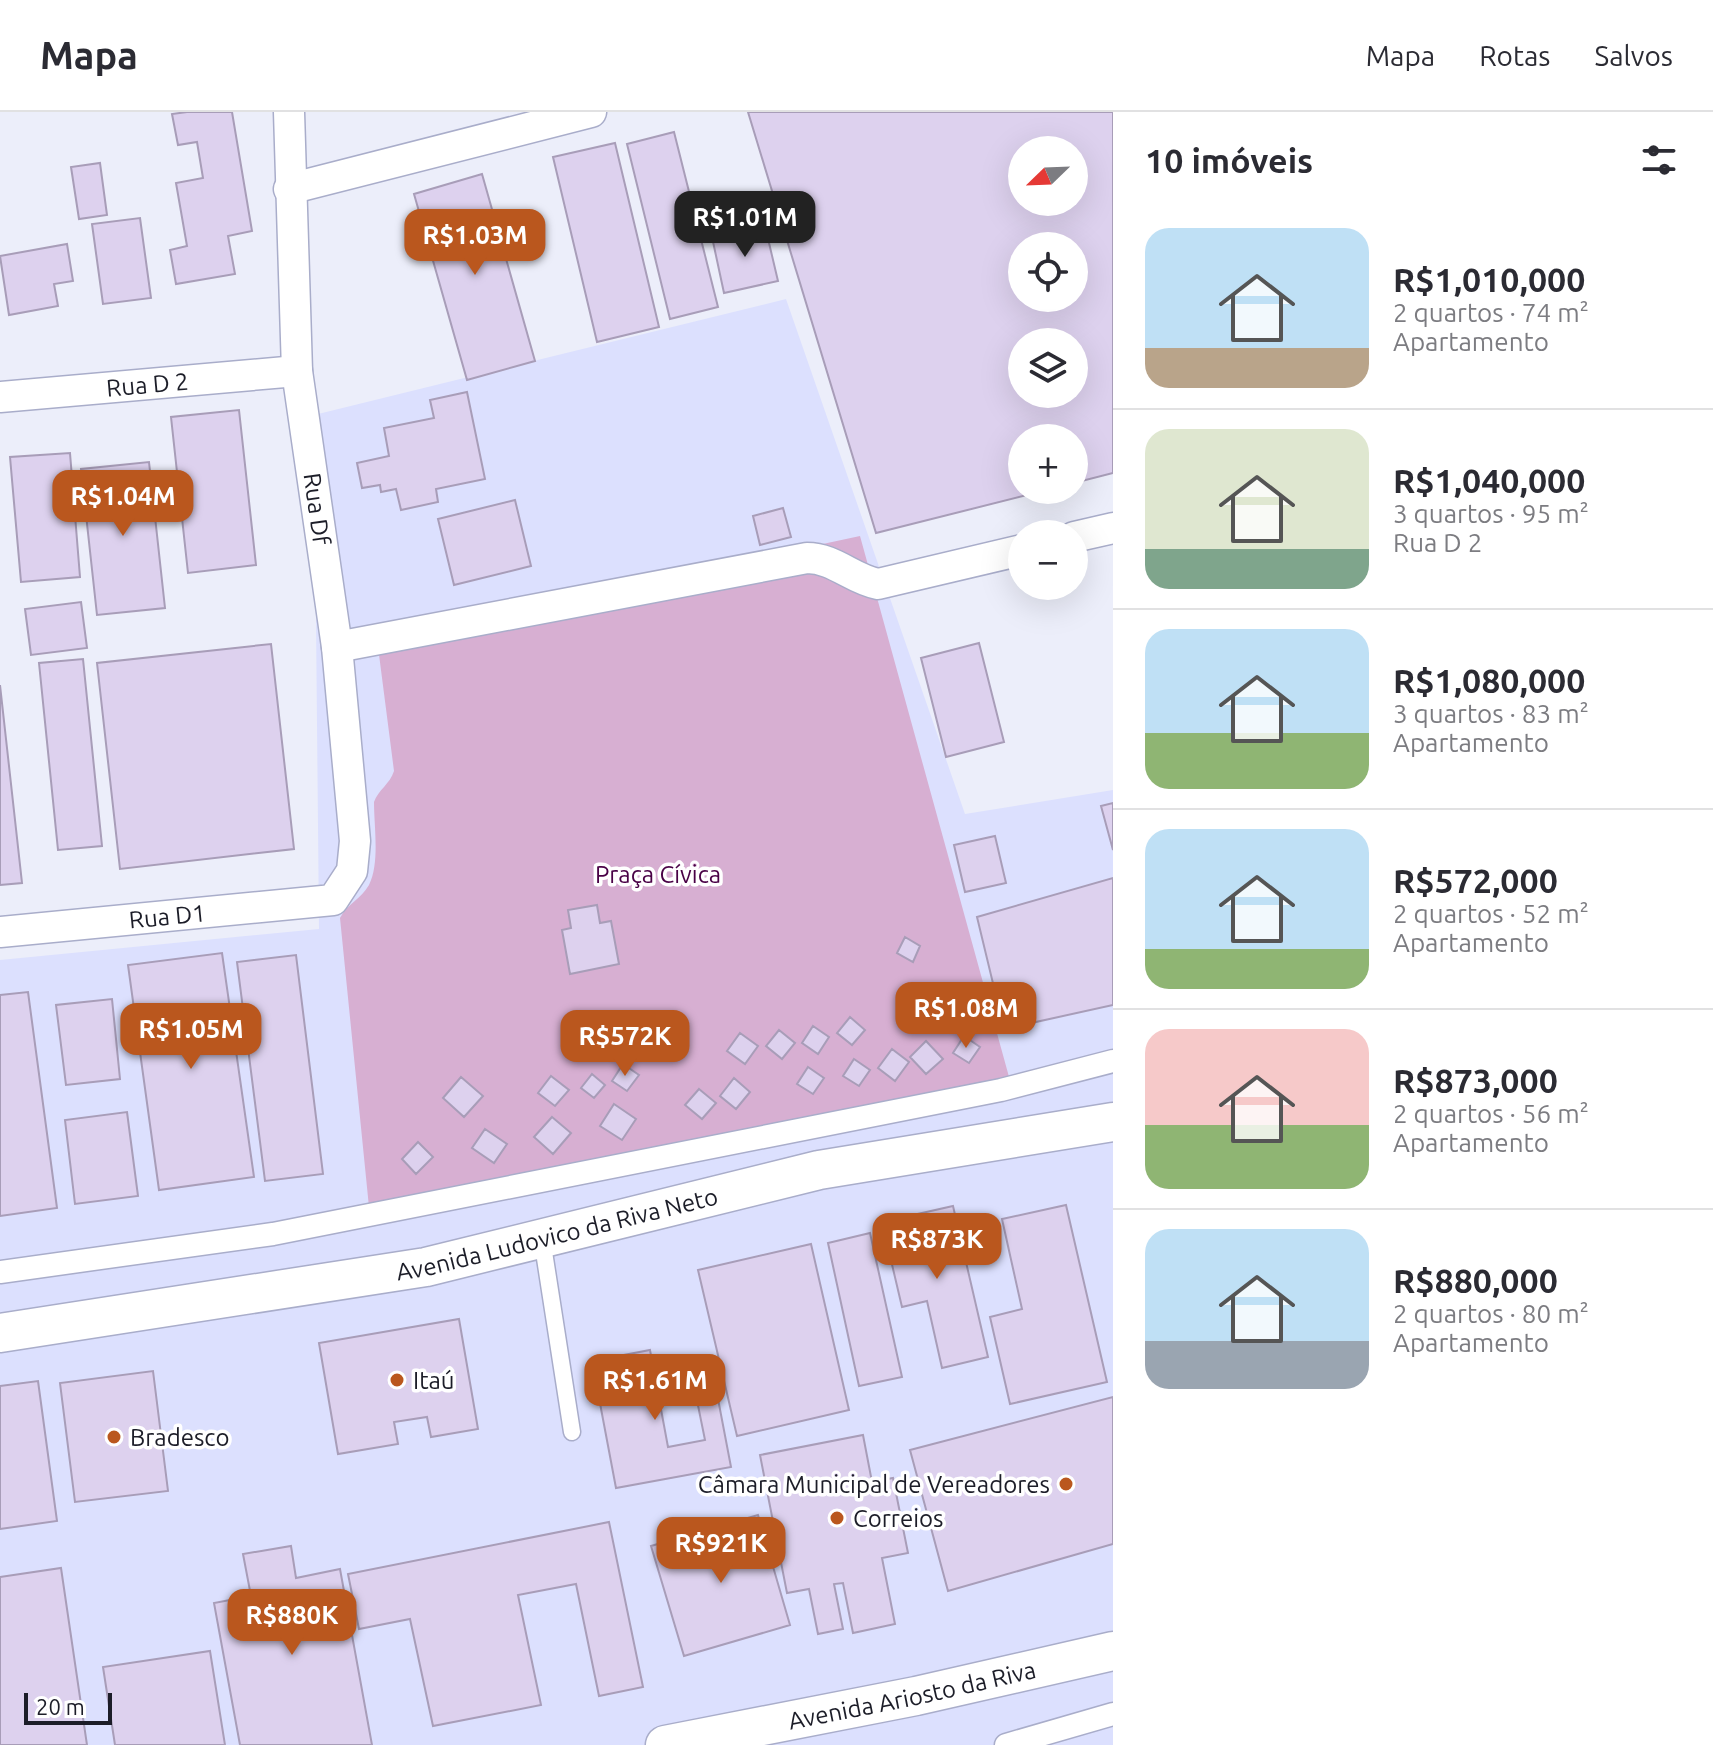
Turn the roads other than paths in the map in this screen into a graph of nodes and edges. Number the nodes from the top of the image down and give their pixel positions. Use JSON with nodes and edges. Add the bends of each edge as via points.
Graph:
{"nodes":[{"id":1,"x":289,"y":112,"type":"edge"},
{"id":2,"x":591,"y":112,"type":"edge"},
{"id":3,"x":289,"y":189,"type":"junction"},
{"id":4,"x":297,"y":371,"type":"junction"},
{"id":5,"x":0,"y":397,"type":"edge"},
{"id":6,"x":1113,"y":528,"type":"edge"},
{"id":7,"x":1088,"y":534,"type":"edge"},
{"id":8,"x":1008,"y":553,"type":"edge"},
{"id":9,"x":337,"y":647,"type":"junction"},
{"id":10,"x":333,"y":900,"type":"joint"},
{"id":11,"x":0,"y":932,"type":"edge"},
{"id":12,"x":1113,"y":1061,"type":"edge"},
{"id":13,"x":1111,"y":1125,"type":"edge"},
{"id":14,"x":542,"y":1239,"type":"junction"},
{"id":15,"x":0,"y":1272,"type":"edge"},
{"id":16,"x":0,"y":1333,"type":"edge"},
{"id":17,"x":572,"y":1432,"type":"dead end"},
{"id":18,"x":1113,"y":1651,"type":"edge"},
{"id":19,"x":1113,"y":1714,"type":"edge"},
{"id":20,"x":665,"y":1745,"type":"edge"},
{"id":21,"x":1006,"y":1745,"type":"edge"}],
"edges":[{"from":1,"to":3,"type":"street","name":"Rua Df"},
{"from":2,"to":3,"type":"street"},
{"from":3,"to":4,"type":"street","name":"Rua Df"},
{"from":4,"to":5,"type":"street","name":"Rua D 2"},
{"from":4,"to":9,"type":"street","name":"Rua Df"},
{"from":6,"to":7,"type":"street"},
{"from":8,"to":9,"type":"street","via":[[878,584],[827,560],[807,558]]},
{"from":9,"to":10,"type":"street","name":"Rua Df","via":[[355,841],[352,871]]},
{"from":10,"to":11,"type":"street","name":"Rua D1"},
{"from":12,"to":15,"type":"street","via":[[1001,1090],[273,1234]]},
{"from":13,"to":14,"type":"street","name":"Avenida Ludovico da Riva Neto","via":[[819,1170]]},
{"from":14,"to":16,"type":"street","name":"Avenida Ludovico da Riva Neto","via":[[426,1267]]},
{"from":14,"to":17,"type":"lane"},
{"from":18,"to":20,"type":"street","name":"Avenida Ariosto da Riva"},
{"from":19,"to":21,"type":"street"}]}
